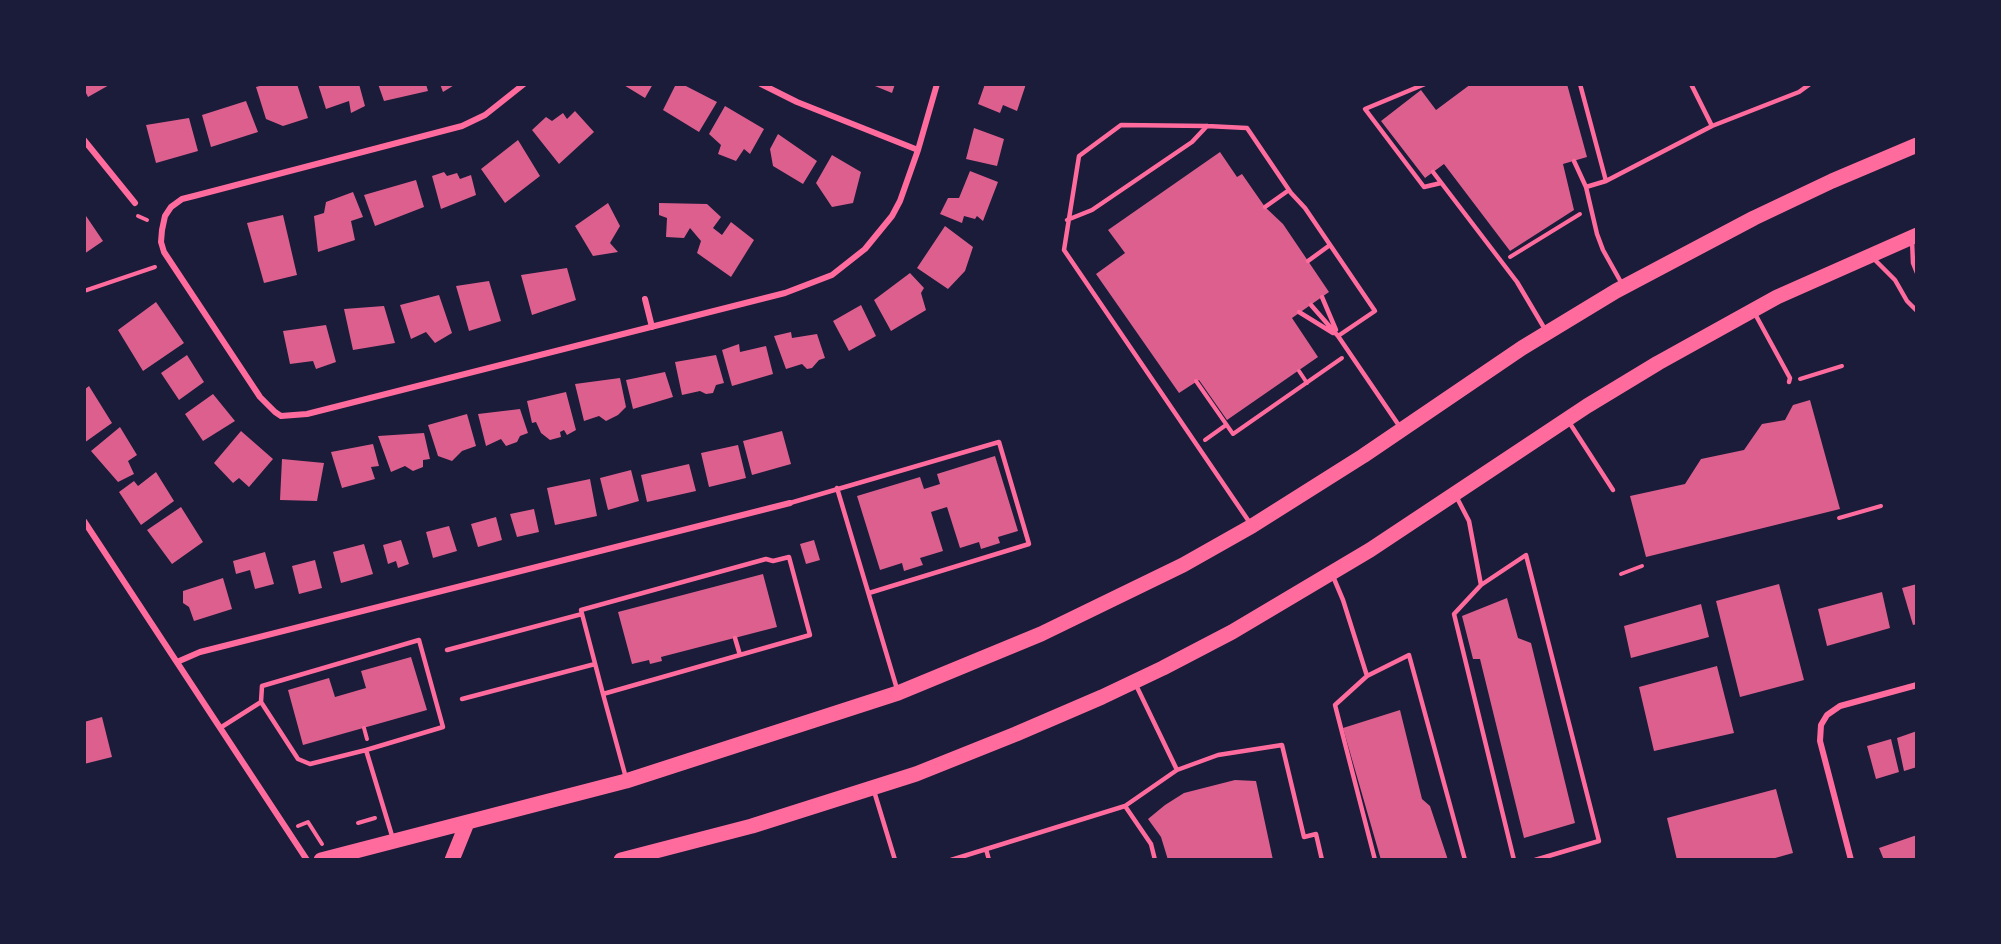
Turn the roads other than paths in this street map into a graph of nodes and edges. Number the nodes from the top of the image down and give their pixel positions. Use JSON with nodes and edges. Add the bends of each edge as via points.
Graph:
{"nodes":[{"id":1,"x":524,"y":84,"type":"edge"},
{"id":2,"x":761,"y":84,"type":"edge"},
{"id":3,"x":937,"y":84,"type":"edge"},
{"id":4,"x":1425,"y":84,"type":"edge"},
{"id":5,"x":1580,"y":84,"type":"edge"},
{"id":6,"x":1691,"y":84,"type":"edge"},
{"id":7,"x":1810,"y":84,"type":"edge"},
{"id":8,"x":1207,"y":126,"type":"junction"},
{"id":9,"x":1712,"y":126,"type":"junction"},
{"id":10,"x":84,"y":140,"type":"edge"},
{"id":11,"x":1917,"y":145,"type":"edge"},
{"id":12,"x":918,"y":150,"type":"junction"},
{"id":13,"x":1574,"y":161,"type":"dead end"},
{"id":14,"x":1433,"y":172,"type":"dead end"},
{"id":15,"x":1606,"y":181,"type":"junction"},
{"id":16,"x":1441,"y":183,"type":"junction"},
{"id":17,"x":1586,"y":187,"type":"junction"},
{"id":18,"x":1289,"y":190,"type":"junction"},
{"id":19,"x":135,"y":203,"type":"dead end"},
{"id":20,"x":1265,"y":207,"type":"dead end"},
{"id":21,"x":1067,"y":220,"type":"junction"},
{"id":22,"x":1914,"y":236,"type":"edge"},
{"id":23,"x":1330,"y":245,"type":"junction"},
{"id":24,"x":1870,"y":255,"type":"junction"},
{"id":25,"x":1308,"y":261,"type":"dead end"},
{"id":26,"x":1917,"y":273,"type":"edge"},
{"id":27,"x":1624,"y":287,"type":"junction"},
{"id":28,"x":1322,"y":297,"type":"dead end"},
{"id":29,"x":645,"y":299,"type":"dead end"},
{"id":30,"x":1311,"y":305,"type":"dead end"},
{"id":31,"x":1753,"y":310,"type":"junction"},
{"id":32,"x":1917,"y":311,"type":"edge"},
{"id":33,"x":1299,"y":312,"type":"dead end"},
{"id":34,"x":652,"y":327,"type":"junction"},
{"id":35,"x":1547,"y":333,"type":"junction"},
{"id":36,"x":1338,"y":336,"type":"junction"},
{"id":37,"x":1789,"y":382,"type":"road end"},
{"id":38,"x":1567,"y":419,"type":"junction"},
{"id":39,"x":1402,"y":430,"type":"junction"},
{"id":40,"x":837,"y":488,"type":"junction"},
{"id":41,"x":1613,"y":490,"type":"dead end"},
{"id":42,"x":1454,"y":494,"type":"junction"},
{"id":43,"x":790,"y":503,"type":"joint"},
{"id":44,"x":84,"y":521,"type":"edge"},
{"id":45,"x":1252,"y":525,"type":"junction"},
{"id":46,"x":1332,"y":574,"type":"junction"},
{"id":47,"x":1481,"y":585,"type":"junction"},
{"id":48,"x":869,"y":593,"type":"junction"},
{"id":49,"x":582,"y":614,"type":"junction"},
{"id":50,"x":735,"y":638,"type":"dead end"},
{"id":51,"x":447,"y":650,"type":"dead end"},
{"id":52,"x":740,"y":655,"type":"junction"},
{"id":53,"x":177,"y":662,"type":"junction"},
{"id":54,"x":595,"y":664,"type":"junction"},
{"id":55,"x":1367,"y":676,"type":"junction"},
{"id":56,"x":1135,"y":681,"type":"junction"},
{"id":57,"x":1917,"y":685,"type":"edge"},
{"id":58,"x":898,"y":693,"type":"junction"},
{"id":59,"x":603,"y":694,"type":"junction"},
{"id":60,"x":462,"y":699,"type":"dead end"},
{"id":61,"x":261,"y":702,"type":"junction"},
{"id":62,"x":220,"y":728,"type":"junction"},
{"id":63,"x":366,"y":750,"type":"junction"},
{"id":64,"x":1177,"y":770,"type":"junction"},
{"id":65,"x":626,"y":781,"type":"junction"},
{"id":66,"x":873,"y":788,"type":"junction"},
{"id":67,"x":1125,"y":806,"type":"junction"},
{"id":68,"x":467,"y":823,"type":"junction"},
{"id":69,"x":393,"y":841,"type":"junction"},
{"id":70,"x":986,"y":849,"type":"junction"},
{"id":71,"x":307,"y":860,"type":"edge"},
{"id":72,"x":321,"y":860,"type":"edge"},
{"id":73,"x":452,"y":860,"type":"edge"},
{"id":74,"x":621,"y":860,"type":"edge"},
{"id":75,"x":895,"y":860,"type":"edge"},
{"id":76,"x":951,"y":860,"type":"edge"},
{"id":77,"x":989,"y":860,"type":"edge"},
{"id":78,"x":1155,"y":860,"type":"edge"},
{"id":79,"x":1322,"y":860,"type":"edge"},
{"id":80,"x":1375,"y":860,"type":"edge"},
{"id":81,"x":1465,"y":860,"type":"edge"},
{"id":82,"x":1514,"y":860,"type":"edge"},
{"id":83,"x":1535,"y":860,"type":"edge"},
{"id":84,"x":1851,"y":860,"type":"edge"}],
"edges":[{"from":1,"to":34,"type":"street","via":[[485,115],[462,126],[182,199],[165,216],[161,242],[164,252],[260,397],[281,416],[307,414]]},
{"from":2,"to":12,"type":"street"},
{"from":3,"to":12,"type":"street"},
{"from":4,"to":16,"type":"lane","via":[[1365,109],[1424,187]]},
{"from":5,"to":15,"type":"lane"},
{"from":6,"to":9,"type":"lane"},
{"from":7,"to":9,"type":"lane","via":[[1799,92]]},
{"from":8,"to":18,"type":"lane","via":[[1247,128]]},
{"from":8,"to":21,"type":"lane","via":[[1192,142],[1092,210]]},
{"from":8,"to":21,"type":"lane","via":[[1121,125],[1079,156]]},
{"from":9,"to":15,"type":"lane"},
{"from":10,"to":19,"type":"street"},
{"from":11,"to":27,"type":"main road","via":[[1762,214]]},
{"from":12,"to":34,"type":"street","via":[[892,216],[865,249],[832,275],[785,294]]},
{"from":13,"to":17,"type":"lane"},
{"from":14,"to":16,"type":"lane"},
{"from":15,"to":17,"type":"lane"},
{"from":16,"to":35,"type":"lane","via":[[1516,282]]},
{"from":17,"to":27,"type":"lane","via":[[1603,250]]},
{"from":18,"to":20,"type":"lane"},
{"from":18,"to":23,"type":"lane"},
{"from":21,"to":45,"type":"lane","via":[[1064,250]]},
{"from":22,"to":24,"type":"main road"},
{"from":22,"to":26,"type":"lane","via":[[1913,263]]},
{"from":23,"to":25,"type":"lane"},
{"from":23,"to":36,"type":"lane","via":[[1375,311]]},
{"from":24,"to":31,"type":"main road"},
{"from":24,"to":32,"type":"lane"},
{"from":27,"to":35,"type":"main road"},
{"from":28,"to":36,"type":"lane"},
{"from":29,"to":34,"type":"street"},
{"from":30,"to":36,"type":"lane"},
{"from":31,"to":37,"type":"lane"},
{"from":31,"to":38,"type":"main road"},
{"from":33,"to":36,"type":"lane"},
{"from":35,"to":39,"type":"main road"},
{"from":36,"to":39,"type":"lane"},
{"from":38,"to":41,"type":"lane"},
{"from":38,"to":42,"type":"main road"},
{"from":39,"to":45,"type":"main road"},
{"from":40,"to":43,"type":"lane"},
{"from":40,"to":48,"type":"lane"},
{"from":40,"to":48,"type":"lane","via":[[999,442],[1029,544]]},
{"from":42,"to":46,"type":"main road"},
{"from":42,"to":47,"type":"lane","via":[[1469,521]]},
{"from":43,"to":53,"type":"street","via":[[200,652]]},
{"from":44,"to":53,"type":"street"},
{"from":45,"to":58,"type":"main road","via":[[1089,612]]},
{"from":46,"to":55,"type":"lane"},
{"from":46,"to":56,"type":"main road"},
{"from":47,"to":82,"type":"lane","via":[[1454,614]]},
{"from":47,"to":83,"type":"lane","via":[[1526,555],[1599,842]]},
{"from":48,"to":58,"type":"lane"},
{"from":49,"to":51,"type":"lane"},
{"from":49,"to":52,"type":"lane","via":[[581,610],[766,559],[789,557],[810,635]]},
{"from":49,"to":54,"type":"lane"},
{"from":50,"to":52,"type":"lane"},
{"from":52,"to":59,"type":"lane"},
{"from":53,"to":62,"type":"street"},
{"from":54,"to":59,"type":"lane"},
{"from":54,"to":60,"type":"lane"},
{"from":55,"to":80,"type":"lane","via":[[1335,705]]},
{"from":55,"to":81,"type":"lane","via":[[1408,655]]},
{"from":56,"to":64,"type":"lane"},
{"from":56,"to":66,"type":"main road","via":[[1016,734]]},
{"from":57,"to":84,"type":"street","via":[[1840,706],[1821,724],[1822,752]]},
{"from":58,"to":65,"type":"main road"},
{"from":59,"to":65,"type":"lane"},
{"from":61,"to":62,"type":"lane"},
{"from":61,"to":63,"type":"lane","via":[[298,759],[309,764]]},
{"from":61,"to":63,"type":"lane","via":[[262,686],[419,640],[443,727]]},
{"from":62,"to":71,"type":"street"},
{"from":63,"to":69,"type":"lane"},
{"from":64,"to":67,"type":"lane"},
{"from":64,"to":79,"type":"lane","via":[[1218,755],[1282,746],[1305,837],[1316,834]]},
{"from":65,"to":68,"type":"main road"},
{"from":66,"to":74,"type":"main road","via":[[752,826]]},
{"from":66,"to":75,"type":"lane"},
{"from":67,"to":70,"type":"lane"},
{"from":67,"to":78,"type":"lane","via":[[1151,844]]},
{"from":68,"to":69,"type":"main road"},
{"from":68,"to":73,"type":"main road"},
{"from":69,"to":72,"type":"main road"},
{"from":70,"to":76,"type":"lane"},
{"from":70,"to":77,"type":"lane"}]}
